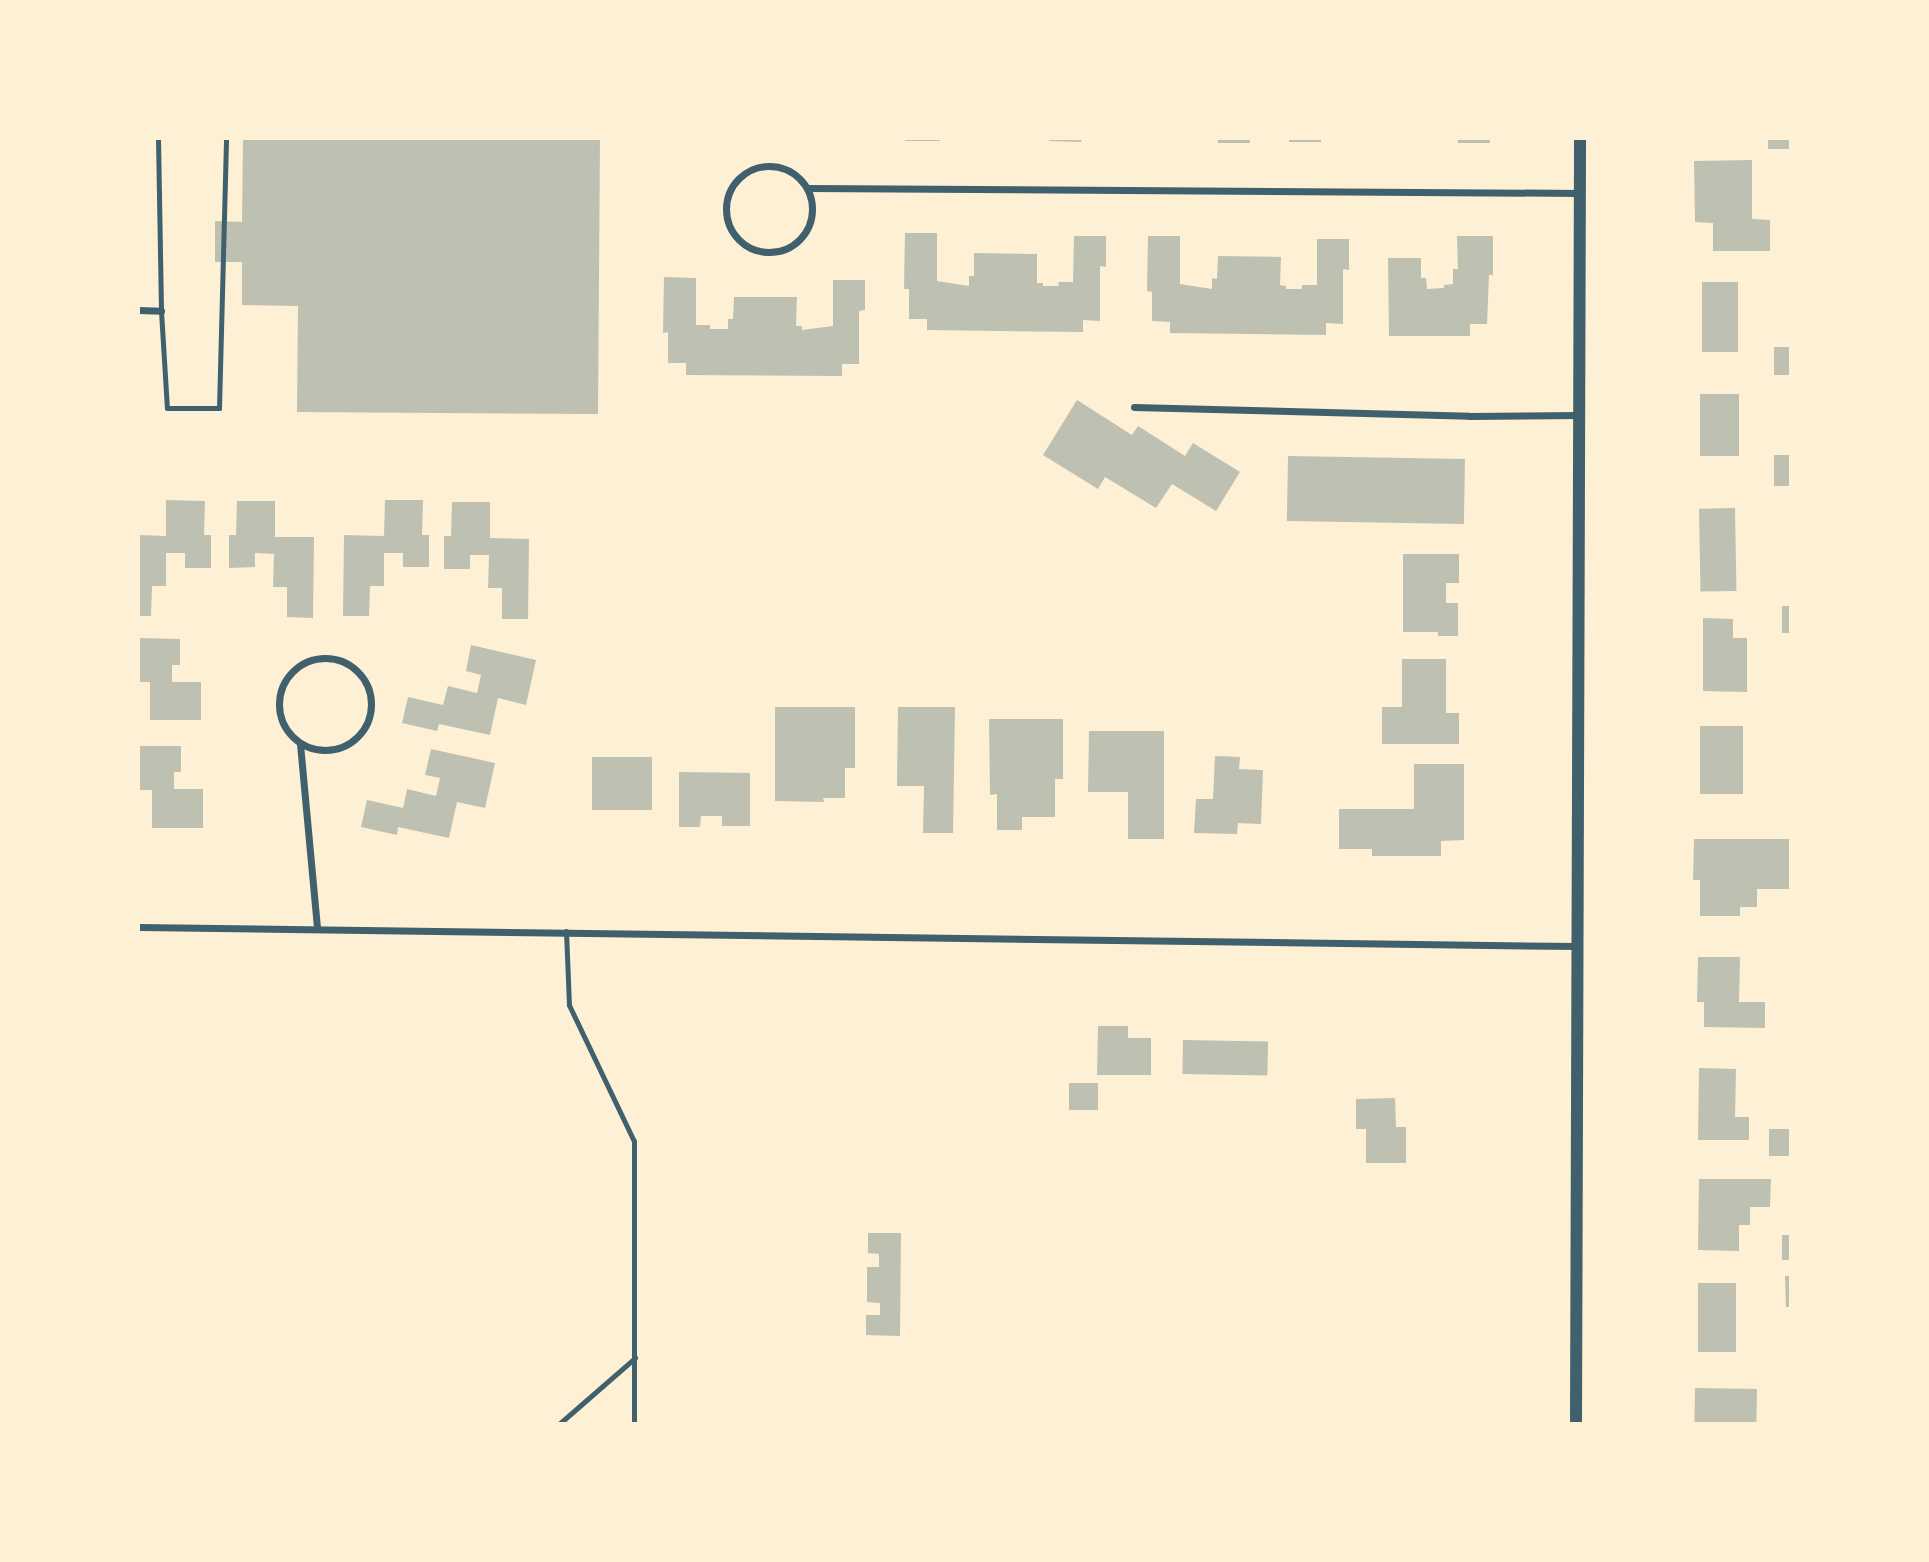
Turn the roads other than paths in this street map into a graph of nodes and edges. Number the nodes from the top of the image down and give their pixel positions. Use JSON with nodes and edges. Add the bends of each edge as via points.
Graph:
{"nodes":[{"id":1,"x":158,"y":138,"type":"edge"},
{"id":2,"x":226,"y":138,"type":"edge"},
{"id":3,"x":1580,"y":138,"type":"edge"},
{"id":4,"x":808,"y":188,"type":"junction"},
{"id":5,"x":1580,"y":193,"type":"junction"},
{"id":6,"x":138,"y":310,"type":"edge"},
{"id":7,"x":161,"y":311,"type":"junction"},
{"id":8,"x":1134,"y":407,"type":"dead end"},
{"id":9,"x":1580,"y":415,"type":"junction"},
{"id":10,"x":299,"y":744,"type":"junction"},
{"id":11,"x":138,"y":927,"type":"edge"},
{"id":12,"x":317,"y":928,"type":"junction"},
{"id":13,"x":566,"y":930,"type":"junction"},
{"id":14,"x":1578,"y":946,"type":"junction"},
{"id":15,"x":635,"y":1358,"type":"junction"},
{"id":16,"x":559,"y":1424,"type":"edge"},
{"id":17,"x":634,"y":1424,"type":"edge"},
{"id":18,"x":1576,"y":1424,"type":"edge"}],
"edges":[{"from":1,"to":7,"type":"lane"},
{"from":2,"to":7,"type":"lane","via":[[219,408],[167,408]]},
{"from":3,"to":5,"type":"street"},
{"from":4,"to":4,"type":"street","via":[[813,211],[807,232],[790,248],[767,253],[746,247],[730,230],[725,208],[728,197],[748,170],[771,165],[793,172]]},
{"from":4,"to":5,"type":"street"},
{"from":5,"to":9,"type":"street"},
{"from":6,"to":7,"type":"street"},
{"from":8,"to":9,"type":"street"},
{"from":9,"to":14,"type":"street"},
{"from":10,"to":10,"type":"street","via":[[323,751],[347,745],[365,729],[372,705],[366,682],[350,664],[326,656],[302,662],[285,679],[278,702],[283,726]]},
{"from":10,"to":12,"type":"street"},
{"from":11,"to":12,"type":"street"},
{"from":12,"to":13,"type":"street"},
{"from":13,"to":14,"type":"street"},
{"from":13,"to":15,"type":"lane","via":[[569,1005],[634,1141]]},
{"from":14,"to":18,"type":"street"},
{"from":15,"to":16,"type":"lane"},
{"from":15,"to":17,"type":"lane"}]}
